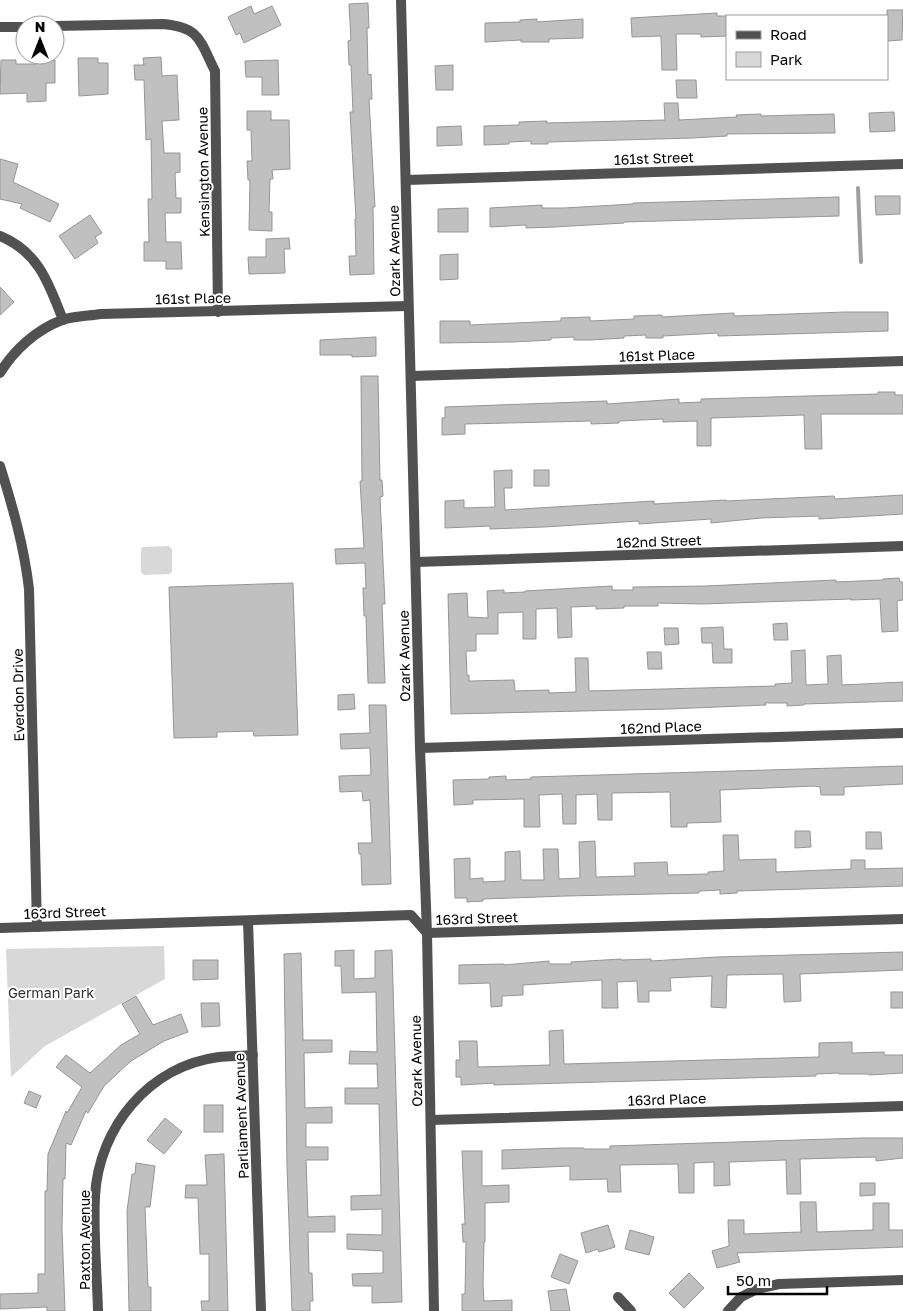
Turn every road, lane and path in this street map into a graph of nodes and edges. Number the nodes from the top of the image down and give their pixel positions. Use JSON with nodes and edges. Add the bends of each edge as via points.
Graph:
{"nodes":[{"id":1,"x":401,"y":0,"type":"edge"},
{"id":2,"x":65,"y":26,"type":"edge"},
{"id":3,"x":0,"y":27,"type":"edge"},
{"id":4,"x":15,"y":27,"type":"edge"},
{"id":5,"x":903,"y":164,"type":"edge"},
{"id":6,"x":406,"y":180,"type":"junction"},
{"id":7,"x":0,"y":236,"type":"edge"},
{"id":8,"x":408,"y":306,"type":"junction"},
{"id":9,"x":218,"y":312,"type":"junction"},
{"id":10,"x":62,"y":320,"type":"junction"},
{"id":11,"x":903,"y":361,"type":"edge"},
{"id":12,"x":0,"y":373,"type":"edge"},
{"id":13,"x":411,"y":376,"type":"junction"},
{"id":14,"x":0,"y":466,"type":"edge"},
{"id":15,"x":903,"y":546,"type":"edge"},
{"id":16,"x":416,"y":562,"type":"junction"},
{"id":17,"x":903,"y":733,"type":"edge"},
{"id":18,"x":420,"y":748,"type":"junction"},
{"id":19,"x":903,"y":919,"type":"edge"},
{"id":20,"x":248,"y":921,"type":"junction"},
{"id":21,"x":37,"y":927,"type":"junction"},
{"id":22,"x":0,"y":928,"type":"edge"},
{"id":23,"x":427,"y":933,"type":"junction"},
{"id":24,"x":253,"y":1056,"type":"junction"},
{"id":25,"x":903,"y":1106,"type":"edge"},
{"id":26,"x":431,"y":1120,"type":"junction"},
{"id":27,"x":903,"y":1280,"type":"edge"},
{"id":28,"x":618,"y":1297,"type":"dead end"},
{"id":29,"x":98,"y":1311,"type":"edge"},
{"id":30,"x":261,"y":1311,"type":"edge"},
{"id":31,"x":434,"y":1311,"type":"edge"},
{"id":32,"x":631,"y":1311,"type":"edge"},
{"id":33,"x":728,"y":1311,"type":"edge"}],
"edges":[{"from":1,"to":6,"type":"street","name":"Ozark Avenue"},
{"from":2,"to":9,"type":"street","name":"Kensington Avenue","via":[[177,25],[198,36],[215,71]]},
{"from":3,"to":4,"type":"street"},
{"from":5,"to":6,"type":"street","name":"161st Street"},
{"from":6,"to":8,"type":"street","name":"Ozark Avenue"},
{"from":7,"to":10,"type":"street","via":[[18,245],[42,270]]},
{"from":8,"to":9,"type":"street","name":"161st Place"},
{"from":8,"to":13,"type":"street","name":"Ozark Avenue"},
{"from":9,"to":10,"type":"street","name":"161st Place","via":[[117,313]]},
{"from":10,"to":12,"type":"street","name":"161st Place","via":[[36,334],[14,354]]},
{"from":11,"to":13,"type":"street","name":"161st Place"},
{"from":13,"to":16,"type":"street","name":"Ozark Avenue"},
{"from":14,"to":21,"type":"street","name":"Everdon Drive","via":[[18,524],[29,589]]},
{"from":15,"to":16,"type":"street","name":"162nd Street"},
{"from":16,"to":18,"type":"street","name":"Ozark Avenue"},
{"from":17,"to":18,"type":"street","name":"162nd Place"},
{"from":18,"to":23,"type":"street","name":"Ozark Avenue"},
{"from":19,"to":23,"type":"street","name":"163rd Street"},
{"from":20,"to":21,"type":"street","name":"163rd Street"},
{"from":20,"to":23,"type":"street","name":"163rd Street","via":[[411,915]]},
{"from":20,"to":24,"type":"street","name":"Parliament Avenue"},
{"from":21,"to":22,"type":"street","name":"163rd Street"},
{"from":23,"to":26,"type":"street","name":"Ozark Avenue"},
{"from":24,"to":29,"type":"street","name":"Paxton Avenue","via":[[197,1062],[164,1076],[151,1084],[119,1120],[106,1146],[95,1196]]},
{"from":24,"to":30,"type":"street","name":"Parliament Avenue"},
{"from":25,"to":26,"type":"street","name":"163rd Place"},
{"from":26,"to":31,"type":"street","name":"Ozark Avenue"},
{"from":27,"to":33,"type":"street","via":[[780,1284],[757,1289],[741,1297]]},
{"from":28,"to":32,"type":"street"}]}
